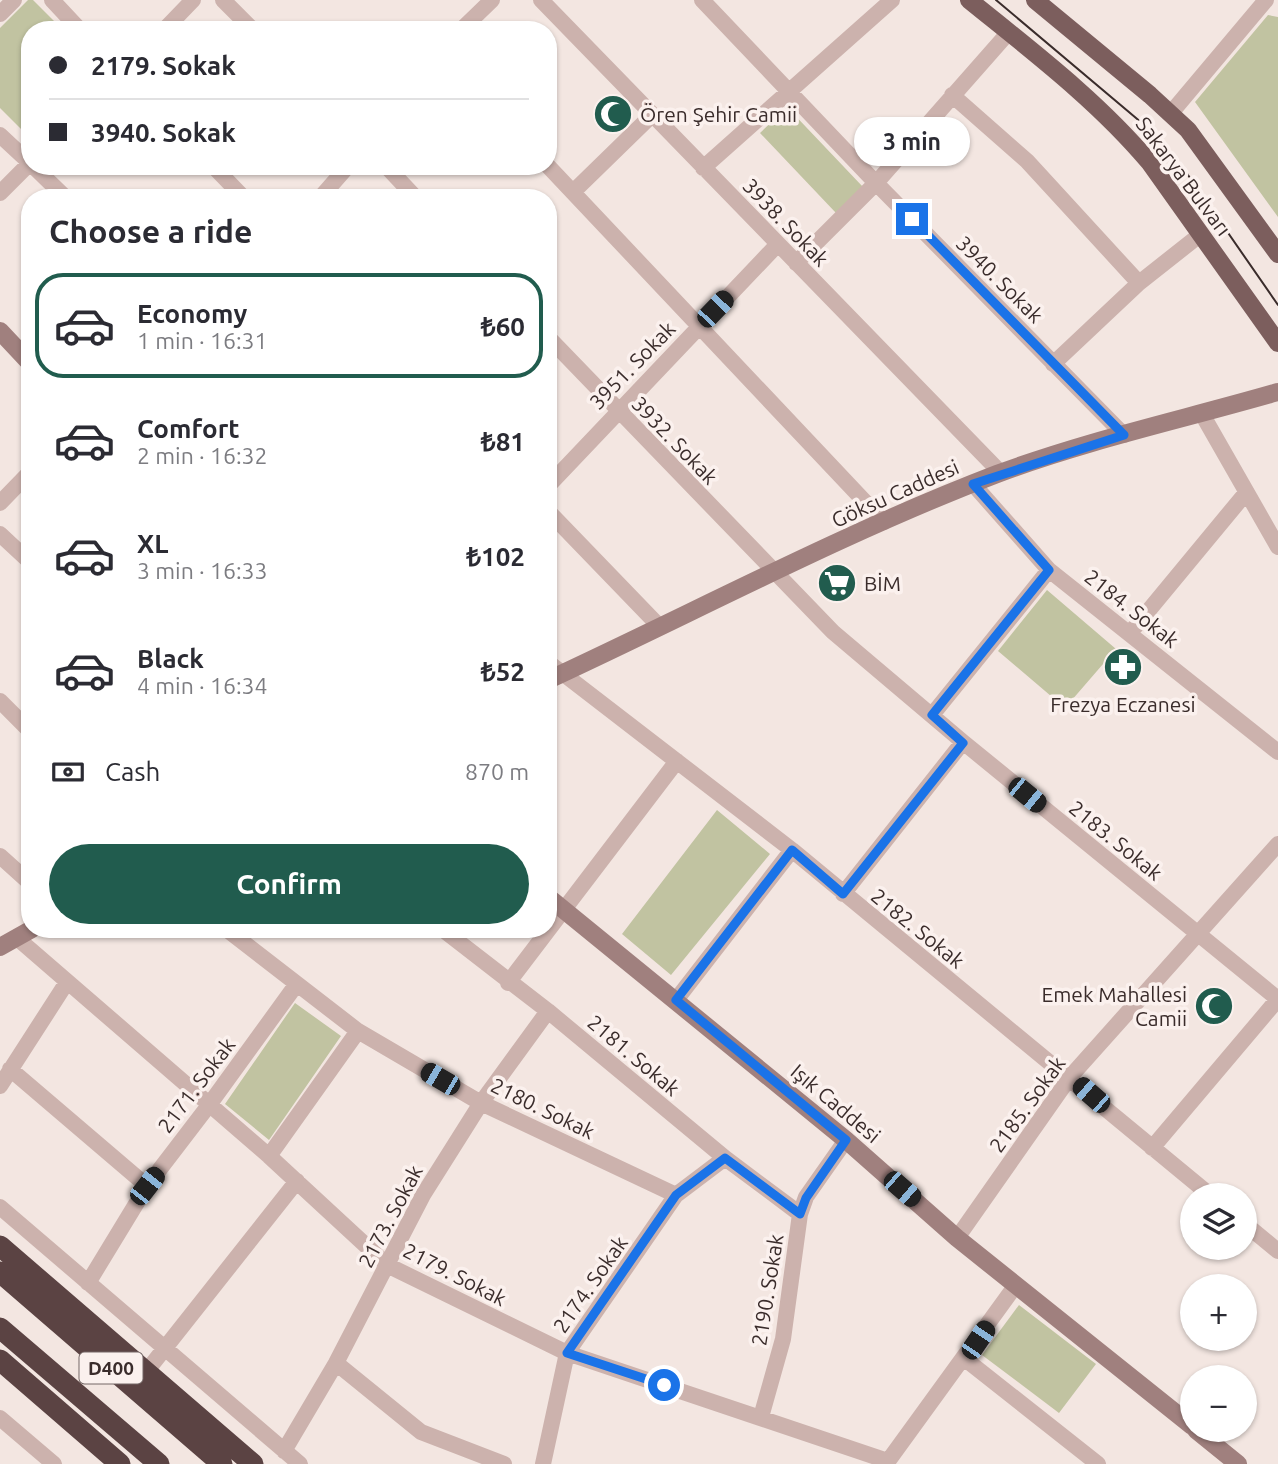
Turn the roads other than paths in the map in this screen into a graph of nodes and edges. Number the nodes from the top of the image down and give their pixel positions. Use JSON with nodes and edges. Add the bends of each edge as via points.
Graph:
{"nodes":[{"id":1,"x":14,"y":0,"type":"edge"},
{"id":2,"x":52,"y":0,"type":"edge"},
{"id":3,"x":193,"y":0,"type":"edge"},
{"id":4,"x":223,"y":0,"type":"edge"},
{"id":5,"x":492,"y":0,"type":"edge"},
{"id":6,"x":541,"y":0,"type":"edge"},
{"id":7,"x":702,"y":0,"type":"edge"},
{"id":8,"x":892,"y":0,"type":"edge"},
{"id":9,"x":969,"y":0,"type":"edge"},
{"id":10,"x":1035,"y":0,"type":"edge"},
{"id":11,"x":1266,"y":0,"type":"edge"},
{"id":12,"x":0,"y":14,"type":"edge"},
{"id":13,"x":72,"y":21,"type":"edge"},
{"id":14,"x":173,"y":21,"type":"edge"},
{"id":15,"x":244,"y":21,"type":"edge"},
{"id":16,"x":470,"y":21,"type":"edge"},
{"id":17,"x":1009,"y":32,"type":"junction"},
{"id":18,"x":787,"y":91,"type":"junction"},
{"id":19,"x":952,"y":95,"type":"junction"},
{"id":20,"x":1171,"y":113,"type":"junction"},
{"id":21,"x":652,"y":115,"type":"junction"},
{"id":22,"x":0,"y":135,"type":"edge"},
{"id":23,"x":21,"y":155,"type":"edge"},
{"id":24,"x":703,"y":168,"type":"junction"},
{"id":25,"x":21,"y":174,"type":"edge"},
{"id":26,"x":42,"y":175,"type":"edge"},
{"id":27,"x":222,"y":175,"type":"edge"},
{"id":28,"x":340,"y":175,"type":"edge"},
{"id":29,"x":394,"y":175,"type":"edge"},
{"id":30,"x":557,"y":175,"type":"edge"},
{"id":31,"x":876,"y":183,"type":"junction"},
{"id":32,"x":56,"y":189,"type":"edge"},
{"id":33,"x":235,"y":189,"type":"edge"},
{"id":34,"x":328,"y":189,"type":"edge"},
{"id":35,"x":408,"y":189,"type":"edge"},
{"id":36,"x":573,"y":192,"type":"junction"},
{"id":37,"x":0,"y":193,"type":"edge"},
{"id":38,"x":1201,"y":234,"type":"junction"},
{"id":39,"x":778,"y":244,"type":"junction"},
{"id":40,"x":1278,"y":254,"type":"edge"},
{"id":41,"x":796,"y":263,"type":"junction"},
{"id":42,"x":1139,"y":283,"type":"junction"},
{"id":43,"x":699,"y":325,"type":"junction"},
{"id":44,"x":0,"y":331,"type":"edge"},
{"id":45,"x":1278,"y":343,"type":"edge"},
{"id":46,"x":557,"y":348,"type":"edge"},
{"id":47,"x":21,"y":353,"type":"edge"},
{"id":48,"x":1054,"y":364,"type":"junction"},
{"id":49,"x":1278,"y":392,"type":"edge"},
{"id":50,"x":617,"y":411,"type":"junction"},
{"id":51,"x":1202,"y":414,"type":"junction"},
{"id":52,"x":1124,"y":435,"type":"junction"},
{"id":53,"x":1001,"y":472,"type":"junction"},
{"id":54,"x":557,"y":476,"type":"edge"},
{"id":55,"x":21,"y":481,"type":"edge"},
{"id":56,"x":973,"y":484,"type":"junction"},
{"id":57,"x":1245,"y":494,"type":"junction"},
{"id":58,"x":0,"y":503,"type":"edge"},
{"id":59,"x":557,"y":520,"type":"edge"},
{"id":60,"x":884,"y":522,"type":"junction"},
{"id":61,"x":0,"y":534,"type":"edge"},
{"id":62,"x":1278,"y":547,"type":"edge"},
{"id":63,"x":21,"y":554,"type":"edge"},
{"id":64,"x":1049,"y":570,"type":"junction"},
{"id":65,"x":773,"y":572,"type":"junction"},
{"id":66,"x":660,"y":627,"type":"junction"},
{"id":67,"x":1130,"y":632,"type":"junction"},
{"id":68,"x":557,"y":676,"type":"edge"},
{"id":69,"x":557,"y":679,"type":"edge"},
{"id":70,"x":0,"y":701,"type":"edge"},
{"id":71,"x":932,"y":715,"type":"junction"},
{"id":72,"x":21,"y":722,"type":"edge"},
{"id":73,"x":963,"y":743,"type":"junction"},
{"id":74,"x":1278,"y":752,"type":"edge"},
{"id":75,"x":677,"y":761,"type":"junction"},
{"id":76,"x":1278,"y":844,"type":"edge"},
{"id":77,"x":792,"y":850,"type":"junction"},
{"id":78,"x":0,"y":856,"type":"edge"},
{"id":79,"x":21,"y":875,"type":"edge"},
{"id":80,"x":843,"y":894,"type":"junction"},
{"id":81,"x":557,"y":904,"type":"edge"},
{"id":82,"x":565,"y":910,"type":"junction"},
{"id":83,"x":557,"y":920,"type":"edge"},
{"id":84,"x":21,"y":935,"type":"edge"},
{"id":85,"x":1199,"y":935,"type":"junction"},
{"id":86,"x":28,"y":938,"type":"edge"},
{"id":87,"x":237,"y":938,"type":"edge"},
{"id":88,"x":453,"y":938,"type":"edge"},
{"id":89,"x":543,"y":938,"type":"edge"},
{"id":90,"x":0,"y":947,"type":"edge"},
{"id":91,"x":67,"y":982,"type":"junction"},
{"id":92,"x":508,"y":983,"type":"junction"},
{"id":93,"x":296,"y":985,"type":"junction"},
{"id":94,"x":1278,"y":999,"type":"edge"},
{"id":95,"x":676,"y":1000,"type":"junction"},
{"id":96,"x":548,"y":1011,"type":"junction"},
{"id":97,"x":359,"y":1031,"type":"junction"},
{"id":98,"x":10,"y":1069,"type":"junction"},
{"id":99,"x":1070,"y":1077,"type":"junction"},
{"id":100,"x":0,"y":1086,"type":"edge"},
{"id":101,"x":481,"y":1103,"type":"junction"},
{"id":102,"x":209,"y":1105,"type":"junction"},
{"id":103,"x":846,"y":1140,"type":"junction"},
{"id":104,"x":1153,"y":1148,"type":"junction"},
{"id":105,"x":269,"y":1156,"type":"junction"},
{"id":106,"x":725,"y":1158,"type":"junction"},
{"id":107,"x":297,"y":1181,"type":"junction"},
{"id":108,"x":1195,"y":1183,"type":"edge"},
{"id":109,"x":147,"y":1186,"type":"junction"},
{"id":110,"x":676,"y":1195,"type":"junction"},
{"id":111,"x":0,"y":1207,"type":"edge"},
{"id":112,"x":800,"y":1214,"type":"junction"},
{"id":113,"x":1257,"y":1234,"type":"edge"},
{"id":114,"x":957,"y":1238,"type":"junction"},
{"id":115,"x":0,"y":1245,"type":"edge"},
{"id":116,"x":1278,"y":1251,"type":"edge"},
{"id":117,"x":387,"y":1265,"type":"junction"},
{"id":118,"x":0,"y":1272,"type":"edge"},
{"id":119,"x":88,"y":1283,"type":"junction"},
{"id":120,"x":1016,"y":1285,"type":"junction"},
{"id":121,"x":0,"y":1328,"type":"edge"},
{"id":122,"x":167,"y":1348,"type":"junction"},
{"id":123,"x":567,"y":1353,"type":"junction"},
{"id":124,"x":965,"y":1359,"type":"junction"},
{"id":125,"x":0,"y":1360,"type":"edge"},
{"id":126,"x":336,"y":1363,"type":"junction"},
{"id":127,"x":146,"y":1373,"type":"junction"},
{"id":128,"x":761,"y":1417,"type":"junction"},
{"id":129,"x":1180,"y":1417,"type":"edge"},
{"id":130,"x":0,"y":1418,"type":"edge"},
{"id":131,"x":1210,"y":1442,"type":"edge"},
{"id":132,"x":285,"y":1451,"type":"junction"},
{"id":133,"x":1233,"y":1462,"type":"edge"},
{"id":134,"x":887,"y":1463,"type":"edge"},
{"id":135,"x":54,"y":1464,"type":"edge"},
{"id":136,"x":120,"y":1464,"type":"edge"},
{"id":137,"x":159,"y":1464,"type":"edge"},
{"id":138,"x":222,"y":1464,"type":"edge"},
{"id":139,"x":253,"y":1464,"type":"edge"},
{"id":140,"x":300,"y":1464,"type":"edge"},
{"id":141,"x":504,"y":1464,"type":"edge"},
{"id":142,"x":543,"y":1464,"type":"edge"},
{"id":143,"x":1098,"y":1464,"type":"edge"}],
"edges":[{"from":1,"to":12,"type":"street"},
{"from":2,"to":13,"type":"street"},
{"from":3,"to":14,"type":"street"},
{"from":4,"to":15,"type":"street"},
{"from":5,"to":16,"type":"street"},
{"from":6,"to":21,"type":"street","name":"3938. Sokak"},
{"from":7,"to":18,"type":"street","name":"3940. Sokak"},
{"from":8,"to":18,"type":"street"},
{"from":9,"to":17,"type":"main road","name":"Sakarya Bulvarı"},
{"from":10,"to":20,"type":"main road","name":"Sakarya Bulvarı"},
{"from":11,"to":20,"type":"street"},
{"from":17,"to":19,"type":"street"},
{"from":17,"to":38,"type":"main road","name":"Sakarya Bulvarı","via":[[1126,135]]},
{"from":18,"to":24,"type":"street"},
{"from":18,"to":31,"type":"street","name":"3940. Sokak"},
{"from":19,"to":31,"type":"street"},
{"from":19,"to":42,"type":"street","via":[[1027,161]]},
{"from":20,"to":40,"type":"main road","name":"Sakarya Bulvarı","via":[[1206,152]]},
{"from":21,"to":24,"type":"street","name":"3938. Sokak"},
{"from":21,"to":36,"type":"street"},
{"from":22,"to":23,"type":"street"},
{"from":24,"to":39,"type":"street","name":"3938. Sokak"},
{"from":25,"to":37,"type":"street"},
{"from":26,"to":32,"type":"street"},
{"from":27,"to":33,"type":"street"},
{"from":28,"to":34,"type":"street"},
{"from":29,"to":35,"type":"street"},
{"from":30,"to":36,"type":"street"},
{"from":31,"to":41,"type":"street"},
{"from":31,"to":48,"type":"street","name":"3940. Sokak"},
{"from":36,"to":43,"type":"street"},
{"from":38,"to":42,"type":"street"},
{"from":38,"to":45,"type":"main road","name":"Sakarya Bulvarı"},
{"from":39,"to":41,"type":"street","name":"3938. Sokak"},
{"from":39,"to":43,"type":"street","name":"3951. Sokak"},
{"from":41,"to":53,"type":"street","name":"3938. Sokak"},
{"from":42,"to":48,"type":"street"},
{"from":43,"to":50,"type":"street","name":"3951. Sokak"},
{"from":43,"to":60,"type":"street"},
{"from":44,"to":47,"type":"street"},
{"from":46,"to":50,"type":"street","name":"3932. Sokak"},
{"from":48,"to":52,"type":"street","name":"3940. Sokak"},
{"from":49,"to":51,"type":"street","name":"Göksu Caddesi"},
{"from":50,"to":54,"type":"street","name":"3951. Sokak"},
{"from":50,"to":65,"type":"street","name":"3932. Sokak"},
{"from":51,"to":52,"type":"street","name":"Göksu Caddesi"},
{"from":51,"to":57,"type":"street"},
{"from":52,"to":53,"type":"street","name":"Göksu Caddesi"},
{"from":53,"to":56,"type":"street","name":"Göksu Caddesi"},
{"from":55,"to":58,"type":"street"},
{"from":56,"to":60,"type":"street","name":"Göksu Caddesi"},
{"from":56,"to":64,"type":"street","name":"2184. Sokak"},
{"from":57,"to":62,"type":"street"},
{"from":57,"to":67,"type":"street"},
{"from":59,"to":66,"type":"street"},
{"from":60,"to":65,"type":"street","name":"Göksu Caddesi"},
{"from":61,"to":63,"type":"street"},
{"from":64,"to":67,"type":"street","name":"2184. Sokak"},
{"from":64,"to":71,"type":"street"},
{"from":65,"to":66,"type":"street","name":"Göksu Caddesi"},
{"from":65,"to":71,"type":"street","name":"2183. Sokak","via":[[833,632]]},
{"from":66,"to":68,"type":"street","name":"Göksu Caddesi"},
{"from":67,"to":74,"type":"street","name":"2184. Sokak"},
{"from":69,"to":75,"type":"street","name":"2182. Sokak"},
{"from":70,"to":72,"type":"street"},
{"from":71,"to":73,"type":"street","name":"2183. Sokak"},
{"from":73,"to":80,"type":"street"},
{"from":73,"to":85,"type":"street","name":"2183. Sokak"},
{"from":75,"to":77,"type":"street","name":"2182. Sokak"},
{"from":75,"to":82,"type":"street"},
{"from":76,"to":85,"type":"street","name":"2185. Sokak"},
{"from":77,"to":80,"type":"street","name":"2182. Sokak"},
{"from":77,"to":95,"type":"street"},
{"from":78,"to":79,"type":"street"},
{"from":80,"to":99,"type":"street","name":"2182. Sokak"},
{"from":81,"to":82,"type":"street","name":"Işık Caddesi"},
{"from":82,"to":83,"type":"street"},
{"from":82,"to":95,"type":"street","name":"Işık Caddesi"},
{"from":84,"to":90,"type":"street"},
{"from":85,"to":94,"type":"street","name":"2183. Sokak"},
{"from":85,"to":99,"type":"street","name":"2185. Sokak"},
{"from":86,"to":91,"type":"street","name":"2179. Sokak"},
{"from":87,"to":93,"type":"street","name":"2180. Sokak"},
{"from":88,"to":92,"type":"street","name":"2181. Sokak"},
{"from":89,"to":92,"type":"street"},
{"from":91,"to":98,"type":"street"},
{"from":91,"to":102,"type":"street","name":"2179. Sokak"},
{"from":92,"to":96,"type":"street","name":"2181. Sokak"},
{"from":93,"to":97,"type":"street","name":"2180. Sokak"},
{"from":93,"to":102,"type":"street","name":"2171. Sokak"},
{"from":94,"to":104,"type":"street"},
{"from":95,"to":103,"type":"street","name":"Işık Caddesi"},
{"from":96,"to":101,"type":"street","name":"2173. Sokak"},
{"from":96,"to":106,"type":"street","name":"2181. Sokak"},
{"from":97,"to":101,"type":"street","name":"2180. Sokak"},
{"from":97,"to":105,"type":"street"},
{"from":98,"to":100,"type":"street"},
{"from":98,"to":109,"type":"street"},
{"from":99,"to":104,"type":"street","name":"2182. Sokak"},
{"from":99,"to":114,"type":"street","name":"2185. Sokak"},
{"from":101,"to":110,"type":"street","name":"2180. Sokak"},
{"from":101,"to":117,"type":"street","name":"2173. Sokak","via":[[423,1195]]},
{"from":102,"to":105,"type":"street","name":"2179. Sokak"},
{"from":102,"to":109,"type":"street","name":"2171. Sokak"},
{"from":103,"to":112,"type":"street","name":"2190. Sokak"},
{"from":103,"to":114,"type":"street","name":"Işık Caddesi"},
{"from":104,"to":108,"type":"street","name":"2182. Sokak"},
{"from":105,"to":107,"type":"street","name":"2179. Sokak"},
{"from":106,"to":110,"type":"street","name":"2174. Sokak"},
{"from":106,"to":112,"type":"street","name":"2181. Sokak"},
{"from":107,"to":117,"type":"street","name":"2179. Sokak"},
{"from":107,"to":122,"type":"street"},
{"from":109,"to":119,"type":"street","name":"2171. Sokak"},
{"from":110,"to":123,"type":"street","name":"2174. Sokak"},
{"from":111,"to":119,"type":"street"},
{"from":112,"to":128,"type":"street","name":"2190. Sokak","via":[[783,1339]]},
{"from":113,"to":116,"type":"street"},
{"from":114,"to":120,"type":"street","name":"Işık Caddesi"},
{"from":115,"to":127,"type":"highway"},
{"from":117,"to":123,"type":"street","name":"2179. Sokak"},
{"from":117,"to":126,"type":"street","name":"2173. Sokak"},
{"from":118,"to":138,"type":"highway","number":"D400"},
{"from":119,"to":122,"type":"street"},
{"from":120,"to":124,"type":"street"},
{"from":120,"to":129,"type":"street","name":"Işık Caddesi"},
{"from":121,"to":137,"type":"highway","number":"D400"},
{"from":122,"to":127,"type":"street"},
{"from":122,"to":132,"type":"street"},
{"from":123,"to":128,"type":"street","name":"2179. Sokak"},
{"from":123,"to":142,"type":"street","name":"2174. Sokak"},
{"from":124,"to":134,"type":"street"},
{"from":124,"to":143,"type":"street"},
{"from":125,"to":136,"type":"highway"},
{"from":126,"to":132,"type":"street","name":"2173. Sokak"},
{"from":126,"to":141,"type":"street","via":[[421,1432]]},
{"from":127,"to":139,"type":"highway"},
{"from":128,"to":134,"type":"street","name":"2179. Sokak"},
{"from":130,"to":135,"type":"street"},
{"from":131,"to":133,"type":"street","name":"Işık Caddesi"},
{"from":132,"to":140,"type":"street"}]}
